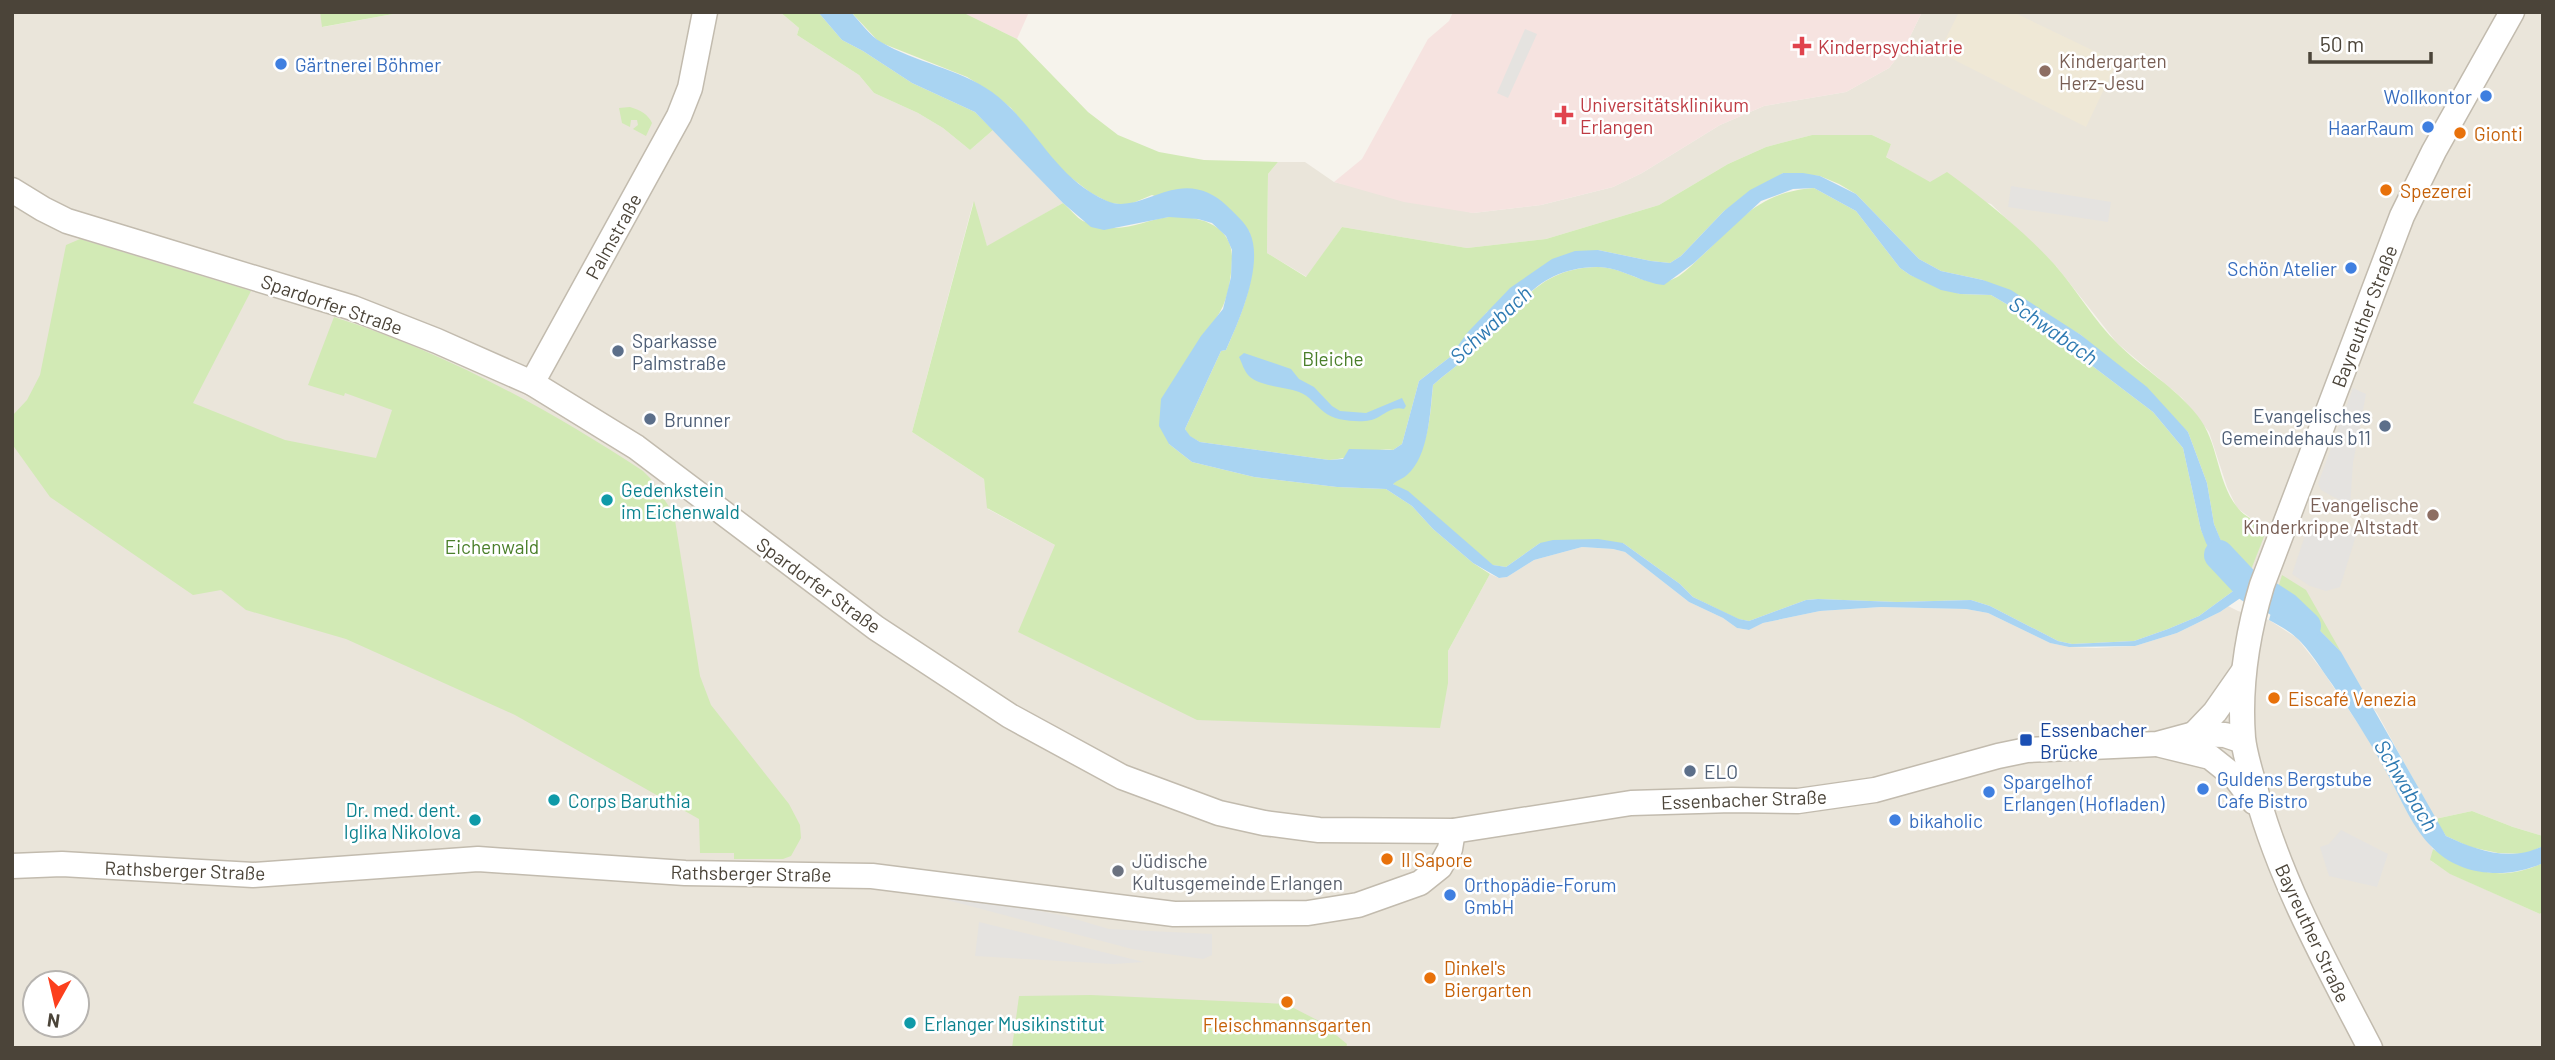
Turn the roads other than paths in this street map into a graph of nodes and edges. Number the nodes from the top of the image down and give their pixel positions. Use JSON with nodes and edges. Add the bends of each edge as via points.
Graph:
{"nodes":[{"id":1,"x":705,"y":12,"type":"edge"},
{"id":2,"x":2512,"y":12,"type":"edge"},
{"id":3,"x":12,"y":190,"type":"edge"},
{"id":4,"x":532,"y":383,"type":"junction"},
{"id":5,"x":2244,"y":671,"type":"junction"},
{"id":6,"x":2194,"y":734,"type":"junction"},
{"id":7,"x":2244,"y":741,"type":"junction"},
{"id":8,"x":2157,"y":744,"type":"junction"},
{"id":9,"x":2210,"y":757,"type":"junction"},
{"id":10,"x":2263,"y":815,"type":"junction"},
{"id":11,"x":1453,"y":831,"type":"junction"},
{"id":12,"x":12,"y":866,"type":"edge"},
{"id":13,"x":2370,"y":1048,"type":"edge"}],
"edges":[{"from":1,"to":4,"type":"street","name":"Palmstraße","via":[[690,88],[679,116]]},
{"from":2,"to":5,"type":"street","name":"Bayreuther Straße","via":[[2418,182],[2386,258],[2267,570]]},
{"from":3,"to":4,"type":"street","name":"Spardorfer Straße","via":[[67,221],[353,308]]},
{"from":4,"to":11,"type":"street","name":"Spardorfer Straße","via":[[636,447],[876,628],[1010,716],[1122,777],[1219,813],[1264,823],[1342,832]]},
{"from":5,"to":6,"type":"street"},
{"from":5,"to":7,"type":"street","name":"Bayreuther Straße"},
{"from":6,"to":7,"type":"street","name":"Essenbacher Straße"},
{"from":6,"to":8,"type":"street","name":"Essenbacher Straße"},
{"from":7,"to":9,"type":"street"},
{"from":7,"to":10,"type":"street","name":"Bayreuther Straße"},
{"from":8,"to":9,"type":"street","name":"Essenbacher Straße"},
{"from":8,"to":11,"type":"street","name":"Essenbacher Straße","via":[[2027,750],[1875,790],[1798,801],[1631,803]]},
{"from":9,"to":10,"type":"street","name":"Bayreuther Straße","via":[[2245,788]]},
{"from":10,"to":13,"type":"street","name":"Bayreuther Straße","via":[[2288,886]]},
{"from":11,"to":12,"type":"street","name":"Rathsberger Straße","via":[[1440,867],[1420,883],[1358,905],[1308,913],[1174,914],[872,876],[685,873],[478,859],[253,874],[62,864]]}]}
